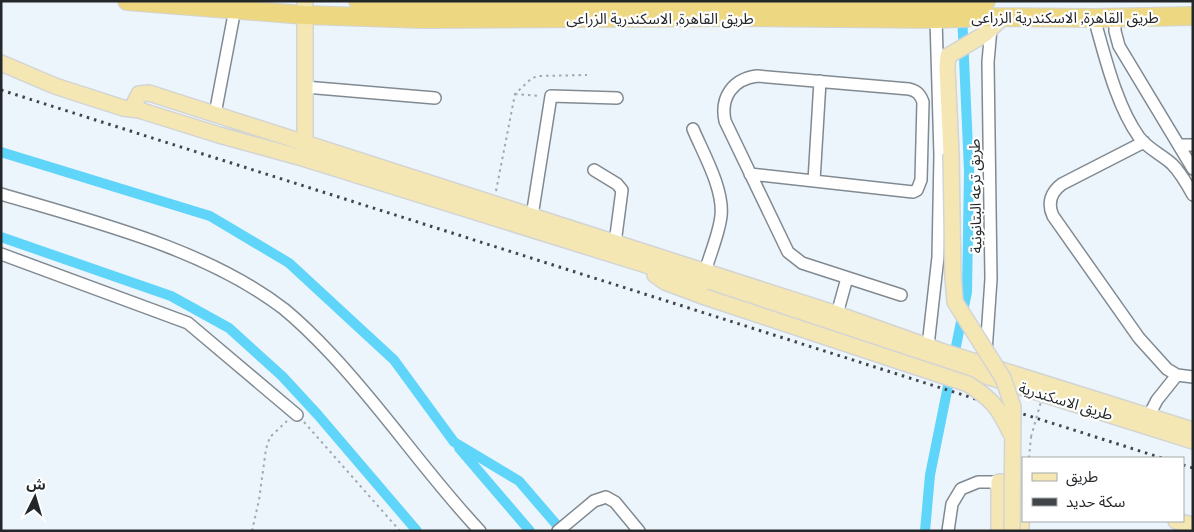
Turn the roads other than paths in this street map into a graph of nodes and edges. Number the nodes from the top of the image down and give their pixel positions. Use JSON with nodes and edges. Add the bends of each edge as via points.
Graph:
{"nodes":[{"id":1,"x":127,"y":1,"type":"edge"},
{"id":2,"x":358,"y":1,"type":"edge"},
{"id":3,"x":412,"y":2,"type":"edge"},
{"id":4,"x":469,"y":4,"type":"edge"},
{"id":5,"x":305,"y":8,"type":"edge"},
{"id":6,"x":640,"y":8,"type":"edge"},
{"id":7,"x":235,"y":9,"type":"junction"},
{"id":8,"x":937,"y":9,"type":"edge"},
{"id":9,"x":987,"y":16,"type":"edge"},
{"id":10,"x":1193,"y":16,"type":"edge"},
{"id":11,"x":1094,"y":18,"type":"junction"},
{"id":12,"x":1115,"y":18,"type":"junction"},
{"id":13,"x":1,"y":63,"type":"edge"},
{"id":14,"x":820,"y":82,"type":"junction"},
{"id":15,"x":305,"y":87,"type":"junction"},
{"id":16,"x":435,"y":98,"type":"dead end"},
{"id":17,"x":617,"y":98,"type":"dead end"},
{"id":18,"x":139,"y":110,"type":"junction"},
{"id":19,"x":216,"y":114,"type":"junction"},
{"id":20,"x":693,"y":128,"type":"dead end"},
{"id":21,"x":1144,"y":142,"type":"junction"},
{"id":22,"x":305,"y":143,"type":"junction"},
{"id":23,"x":1179,"y":145,"type":"junction"},
{"id":24,"x":1193,"y":145,"type":"edge"},
{"id":25,"x":1193,"y":169,"type":"edge"},
{"id":26,"x":594,"y":170,"type":"dead end"},
{"id":27,"x":750,"y":174,"type":"junction"},
{"id":28,"x":814,"y":181,"type":"junction"},
{"id":29,"x":1,"y":194,"type":"edge"},
{"id":30,"x":1193,"y":195,"type":"edge"},
{"id":31,"x":532,"y":216,"type":"junction"},
{"id":32,"x":615,"y":242,"type":"junction"},
{"id":33,"x":1,"y":254,"type":"edge"},
{"id":34,"x":643,"y":264,"type":"junction"},
{"id":35,"x":705,"y":272,"type":"junction"},
{"id":36,"x":847,"y":278,"type":"junction"},
{"id":37,"x":900,"y":295,"type":"dead end"},
{"id":38,"x":837,"y":314,"type":"junction"},
{"id":39,"x":936,"y":353,"type":"junction"},
{"id":40,"x":966,"y":364,"type":"junction"},
{"id":41,"x":985,"y":364,"type":"junction"},
{"id":42,"x":1177,"y":375,"type":"junction"},
{"id":43,"x":1193,"y":377,"type":"edge"},
{"id":44,"x":297,"y":415,"type":"road end"},
{"id":45,"x":1146,"y":421,"type":"junction"},
{"id":46,"x":1193,"y":430,"type":"edge"},
{"id":47,"x":1014,"y":440,"type":"junction"},
{"id":48,"x":1193,"y":441,"type":"edge"},
{"id":49,"x":999,"y":482,"type":"junction"},
{"id":50,"x":1022,"y":485,"type":"edge"},
{"id":51,"x":1180,"y":522,"type":"edge"},
{"id":52,"x":1193,"y":525,"type":"edge"},
{"id":53,"x":480,"y":531,"type":"edge"},
{"id":54,"x":558,"y":531,"type":"edge"},
{"id":55,"x":639,"y":531,"type":"edge"},
{"id":56,"x":948,"y":531,"type":"edge"},
{"id":57,"x":999,"y":531,"type":"edge"},
{"id":58,"x":1012,"y":531,"type":"edge"},
{"id":59,"x":1021,"y":531,"type":"edge"}],
"edges":[{"from":1,"to":7,"type":"highway","name":"طريق القاهرة, الاسكندرية الزراعى"},
{"from":2,"to":3,"type":"highway","name":"طريق القاهرة, الاسكندرية الزراعى"},
{"from":3,"to":4,"type":"highway","name":"طريق القاهرة, الاسكندرية الزراعى"},
{"from":4,"to":6,"type":"highway","name":"طريق القاهرة, الاسكندرية الزراعى"},
{"from":5,"to":6,"type":"highway","name":"طريق القاهرة, الاسكندرية الزراعى","via":[[423,19]]},
{"from":5,"to":7,"type":"highway","name":"طريق القاهرة, الاسكندرية الزراعى"},
{"from":5,"to":15,"type":"main road"},
{"from":6,"to":8,"type":"highway","name":"طريق القاهرة, الاسكندرية الزراعى","via":[[734,2]]},
{"from":7,"to":19,"type":"street"},
{"from":8,"to":9,"type":"highway","name":"طريق القاهرة, الاسكندرية الزراعى"},
{"from":8,"to":39,"type":"street","via":[[940,155]]},
{"from":9,"to":11,"type":"highway","name":"طريق القاهرة, الاسكندرية الزراعى"},
{"from":9,"to":41,"type":"street","name":"طريق ترعه البتانونية","via":[[991,279]]},
{"from":9,"to":47,"type":"main road","bridge":true,"via":[[948,56],[953,277],[955,302],[1003,378],[1013,407]]},
{"from":10,"to":12,"type":"highway","name":"طريق القاهرة, الاسكندرية الزراعى"},
{"from":11,"to":12,"type":"highway","name":"طريق القاهرة, الاسكندرية الزراعى"},
{"from":11,"to":21,"type":"street","via":[[1113,82]]},
{"from":12,"to":23,"type":"street","via":[[1119,46]]},
{"from":13,"to":18,"type":"main road","via":[[62,88]]},
{"from":14,"to":27,"type":"street","via":[[757,76],[748,77],[732,87],[723,112]]},
{"from":14,"to":28,"type":"street"},
{"from":14,"to":28,"type":"street","via":[[916,91],[923,102],[921,180],[917,190],[912,192]]},
{"from":15,"to":16,"type":"street"},
{"from":15,"to":22,"type":"main road"},
{"from":17,"to":31,"type":"street","via":[[552,96]]},
{"from":18,"to":19,"type":"main road","via":[[136,99],[146,92]]},
{"from":18,"to":34,"type":"main road"},
{"from":19,"to":22,"type":"main road"},
{"from":20,"to":35,"type":"street","via":[[721,206],[721,217]]},
{"from":21,"to":30,"type":"street","via":[[1178,170]]},
{"from":21,"to":42,"type":"street","via":[[1062,184],[1051,197],[1050,207],[1124,319],[1163,366]]},
{"from":22,"to":31,"type":"main road"},
{"from":23,"to":24,"type":"street"},
{"from":23,"to":25,"type":"street"},
{"from":26,"to":32,"type":"street","via":[[622,190]]},
{"from":27,"to":28,"type":"street"},
{"from":27,"to":36,"type":"street","via":[[788,252],[802,264]]},
{"from":29,"to":53,"type":"street","via":[[190,256],[264,295],[312,334],[349,373]]},
{"from":31,"to":32,"type":"main road"},
{"from":32,"to":35,"type":"main road"},
{"from":33,"to":44,"type":"street","via":[[188,323]]},
{"from":34,"to":39,"type":"main road"},
{"from":34,"to":47,"type":"main road","bridge":true,"via":[[665,282],[705,297],[968,384],[987,396],[1002,414]]},
{"from":35,"to":38,"type":"main road"},
{"from":36,"to":37,"type":"street"},
{"from":36,"to":38,"type":"street"},
{"from":38,"to":39,"type":"main road"},
{"from":39,"to":40,"type":"main road","name":"طريق الاسكندرية"},
{"from":40,"to":41,"type":"main road","name":"طريق الاسكندرية"},
{"from":40,"to":45,"type":"main road","name":"طريق الاسكندرية"},
{"from":41,"to":45,"type":"main road","name":"طريق الاسكندرية"},
{"from":42,"to":43,"type":"street"},
{"from":42,"to":45,"type":"street","via":[[1163,391]]},
{"from":45,"to":46,"type":"main road","name":"طريق الاسكندرية"},
{"from":45,"to":48,"type":"main road","name":"طريق الاسكندرية"},
{"from":47,"to":58,"type":"main road","bridge":true},
{"from":49,"to":50,"type":"main road"},
{"from":49,"to":56,"type":"street","via":[[978,482],[961,489],[952,504]]},
{"from":49,"to":57,"type":"main road"},
{"from":50,"to":59,"type":"main road"},
{"from":51,"to":52,"type":"main road"},
{"from":54,"to":55,"type":"street","via":[[594,501],[606,496]]}]}
